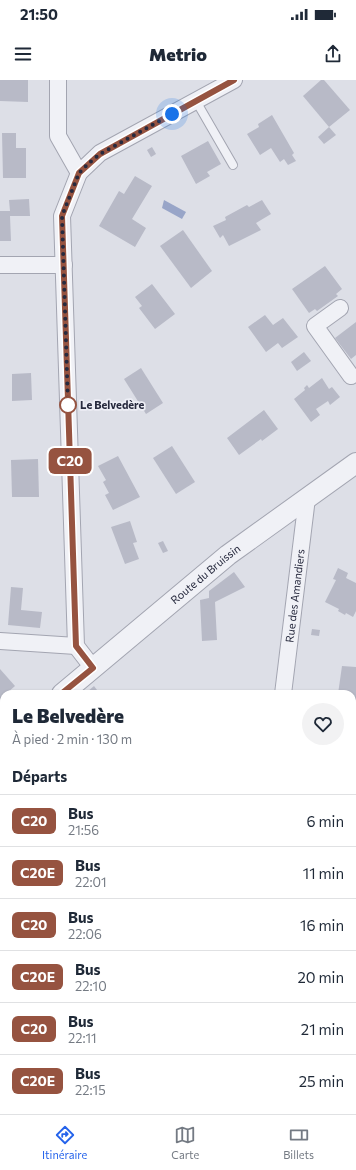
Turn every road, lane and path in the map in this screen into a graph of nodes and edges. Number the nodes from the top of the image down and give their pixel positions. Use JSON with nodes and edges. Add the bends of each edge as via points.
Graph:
{"nodes":[{"id":1,"x":58,"y":80,"type":"edge"},
{"id":2,"x":234,"y":80,"type":"edge"},
{"id":3,"x":196,"y":101,"type":"junction"},
{"id":4,"x":233,"y":165,"type":"dead end"},
{"id":5,"x":79,"y":173,"type":"junction"},
{"id":6,"x":0,"y":265,"type":"edge"},
{"id":7,"x":64,"y":265,"type":"junction"},
{"id":8,"x":340,"y":308,"type":"dead end"},
{"id":9,"x":354,"y":378,"type":"edge"},
{"id":10,"x":356,"y":463,"type":"edge"},
{"id":11,"x":308,"y":498,"type":"junction"},
{"id":12,"x":0,"y":641,"type":"edge"},
{"id":13,"x":76,"y":646,"type":"junction"},
{"id":14,"x":93,"y":668,"type":"junction"},
{"id":15,"x":67,"y":690,"type":"edge"},
{"id":16,"x":284,"y":690,"type":"edge"}],
"edges":[{"from":1,"to":5,"type":"street","via":[[58,136]]},
{"from":2,"to":3,"type":"street"},
{"from":3,"to":4,"type":"lane"},
{"from":3,"to":5,"type":"street","via":[[100,154]]},
{"from":5,"to":7,"type":"street","via":[[62,216]]},
{"from":6,"to":7,"type":"street"},
{"from":7,"to":13,"type":"street"},
{"from":8,"to":9,"type":"street","via":[[315,326]]},
{"from":10,"to":11,"type":"street","name":"Route du Bruissin"},
{"from":11,"to":14,"type":"street","name":"Route du Bruissin","via":[[228,555]]},
{"from":11,"to":16,"type":"street","name":"Rue des Amandiers"},
{"from":12,"to":13,"type":"street"},
{"from":13,"to":14,"type":"street"},
{"from":14,"to":15,"type":"street","name":"Route du Bruissin"}]}
